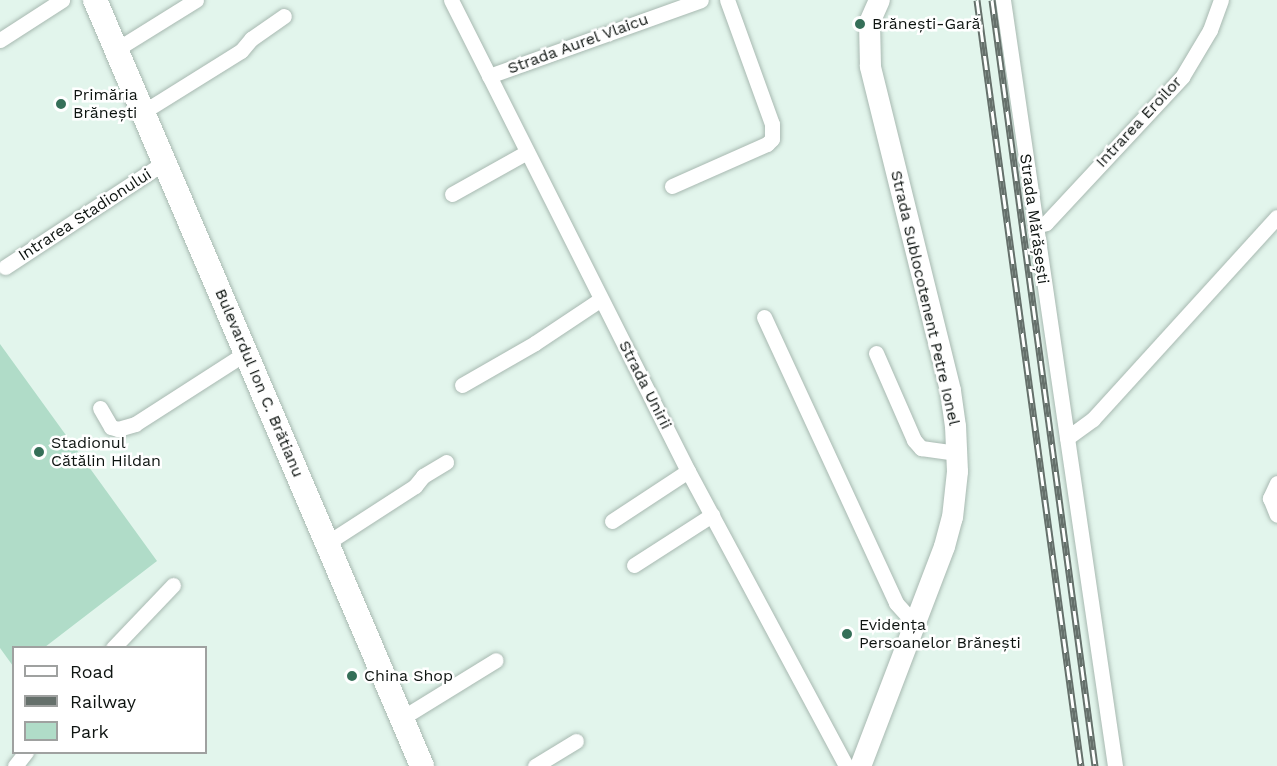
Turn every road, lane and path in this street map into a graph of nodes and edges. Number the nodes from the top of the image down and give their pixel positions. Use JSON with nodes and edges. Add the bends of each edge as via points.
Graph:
{"nodes":[{"id":1,"x":62,"y":0,"type":"edge"},
{"id":2,"x":95,"y":0,"type":"edge"},
{"id":3,"x":196,"y":0,"type":"edge"},
{"id":4,"x":451,"y":0,"type":"edge"},
{"id":5,"x":701,"y":0,"type":"edge"},
{"id":6,"x":727,"y":0,"type":"edge"},
{"id":7,"x":1003,"y":0,"type":"edge"},
{"id":8,"x":1221,"y":0,"type":"edge"},
{"id":9,"x":876,"y":2,"type":"edge"},
{"id":10,"x":284,"y":16,"type":"dead end"},
{"id":11,"x":0,"y":40,"type":"edge"},
{"id":12,"x":117,"y":49,"type":"junction"},
{"id":13,"x":489,"y":76,"type":"junction"},
{"id":14,"x":143,"y":112,"type":"junction"},
{"id":15,"x":527,"y":152,"type":"junction"},
{"id":16,"x":165,"y":162,"type":"junction"},
{"id":17,"x":672,"y":186,"type":"dead end"},
{"id":18,"x":452,"y":194,"type":"dead end"},
{"id":19,"x":1277,"y":217,"type":"edge"},
{"id":20,"x":1035,"y":226,"type":"junction"},
{"id":21,"x":5,"y":267,"type":"dead end"},
{"id":22,"x":601,"y":299,"type":"junction"},
{"id":23,"x":764,"y":317,"type":"dead end"},
{"id":24,"x":246,"y":352,"type":"junction"},
{"id":25,"x":876,"y":352,"type":"dead end"},
{"id":26,"x":462,"y":385,"type":"dead end"},
{"id":27,"x":100,"y":408,"type":"dead end"},
{"id":28,"x":1068,"y":438,"type":"junction"},
{"id":29,"x":957,"y":453,"type":"junction"},
{"id":30,"x":446,"y":462,"type":"dead end"},
{"id":31,"x":688,"y":471,"type":"junction"},
{"id":32,"x":1277,"y":483,"type":"edge"},
{"id":33,"x":1277,"y":514,"type":"edge"},
{"id":34,"x":712,"y":515,"type":"junction"},
{"id":35,"x":612,"y":521,"type":"dead end"},
{"id":36,"x":327,"y":543,"type":"junction"},
{"id":37,"x":634,"y":565,"type":"dead end"},
{"id":38,"x":173,"y":585,"type":"dead end"},
{"id":39,"x":915,"y":624,"type":"junction"},
{"id":40,"x":115,"y":646,"type":"edge"},
{"id":41,"x":496,"y":660,"type":"dead end"},
{"id":42,"x":402,"y":718,"type":"junction"},
{"id":43,"x":576,"y":741,"type":"dead end"},
{"id":44,"x":25,"y":754,"type":"edge"},
{"id":45,"x":15,"y":766,"type":"edge"},
{"id":46,"x":422,"y":766,"type":"edge"},
{"id":47,"x":535,"y":766,"type":"edge"},
{"id":48,"x":846,"y":766,"type":"edge"},
{"id":49,"x":860,"y":766,"type":"edge"},
{"id":50,"x":1115,"y":766,"type":"edge"}],
"edges":[{"from":1,"to":11,"type":"street"},
{"from":2,"to":12,"type":"main road","name":"Bulevardul Ion C. Brătianu"},
{"from":3,"to":12,"type":"street"},
{"from":4,"to":13,"type":"street","name":"Strada Unirii"},
{"from":5,"to":13,"type":"street","name":"Strada Aurel Vlaicu"},
{"from":6,"to":17,"type":"street","via":[[772,124],[772,139]]},
{"from":7,"to":20,"type":"street","name":"Strada Mărășești"},
{"from":8,"to":20,"type":"street","name":"Intrarea Eroilor","via":[[1210,30],[1182,77],[1046,224]]},
{"from":9,"to":29,"type":"main road","name":"Strada Sublocotenent Petre Ionel","via":[[868,28],[870,66],[950,390]]},
{"from":10,"to":14,"type":"street","via":[[240,51]]},
{"from":12,"to":14,"type":"main road","name":"Bulevardul Ion C. Brătianu"},
{"from":13,"to":15,"type":"street","name":"Strada Unirii"},
{"from":14,"to":16,"type":"main road","name":"Bulevardul Ion C. Brătianu"},
{"from":15,"to":18,"type":"street"},
{"from":15,"to":22,"type":"street","name":"Strada Unirii"},
{"from":16,"to":21,"type":"street","name":"Intrarea Stadionului"},
{"from":16,"to":24,"type":"main road","name":"Bulevardul Ion C. Brătianu"},
{"from":19,"to":28,"type":"street","via":[[1093,420]]},
{"from":20,"to":28,"type":"street","name":"Strada Mărășești"},
{"from":22,"to":26,"type":"street"},
{"from":22,"to":31,"type":"street","name":"Strada Unirii"},
{"from":23,"to":39,"type":"street","via":[[896,603]]},
{"from":24,"to":27,"type":"street","via":[[135,424],[111,427]]},
{"from":24,"to":36,"type":"main road","name":"Bulevardul Ion C. Brătianu"},
{"from":25,"to":29,"type":"street","via":[[914,440],[921,448]]},
{"from":28,"to":50,"type":"street","name":"Strada Mărășești"},
{"from":29,"to":39,"type":"main road","name":"Strada Sublocotenent Petre Ionel","via":[[951,517],[936,571]]},
{"from":30,"to":36,"type":"street"},
{"from":31,"to":34,"type":"street","name":"Strada Unirii"},
{"from":31,"to":35,"type":"street"},
{"from":32,"to":33,"type":"street","via":[[1270,498]]},
{"from":34,"to":37,"type":"street"},
{"from":34,"to":48,"type":"street","name":"Strada Unirii"},
{"from":36,"to":42,"type":"main road","name":"Bulevardul Ion C. Brătianu"},
{"from":38,"to":40,"type":"street"},
{"from":39,"to":49,"type":"main road","name":"Strada Sublocotenent Petre Ionel"},
{"from":41,"to":42,"type":"street"},
{"from":42,"to":46,"type":"main road","name":"Bulevardul Ion C. Brătianu"},
{"from":43,"to":47,"type":"street"},
{"from":44,"to":45,"type":"street"}]}
